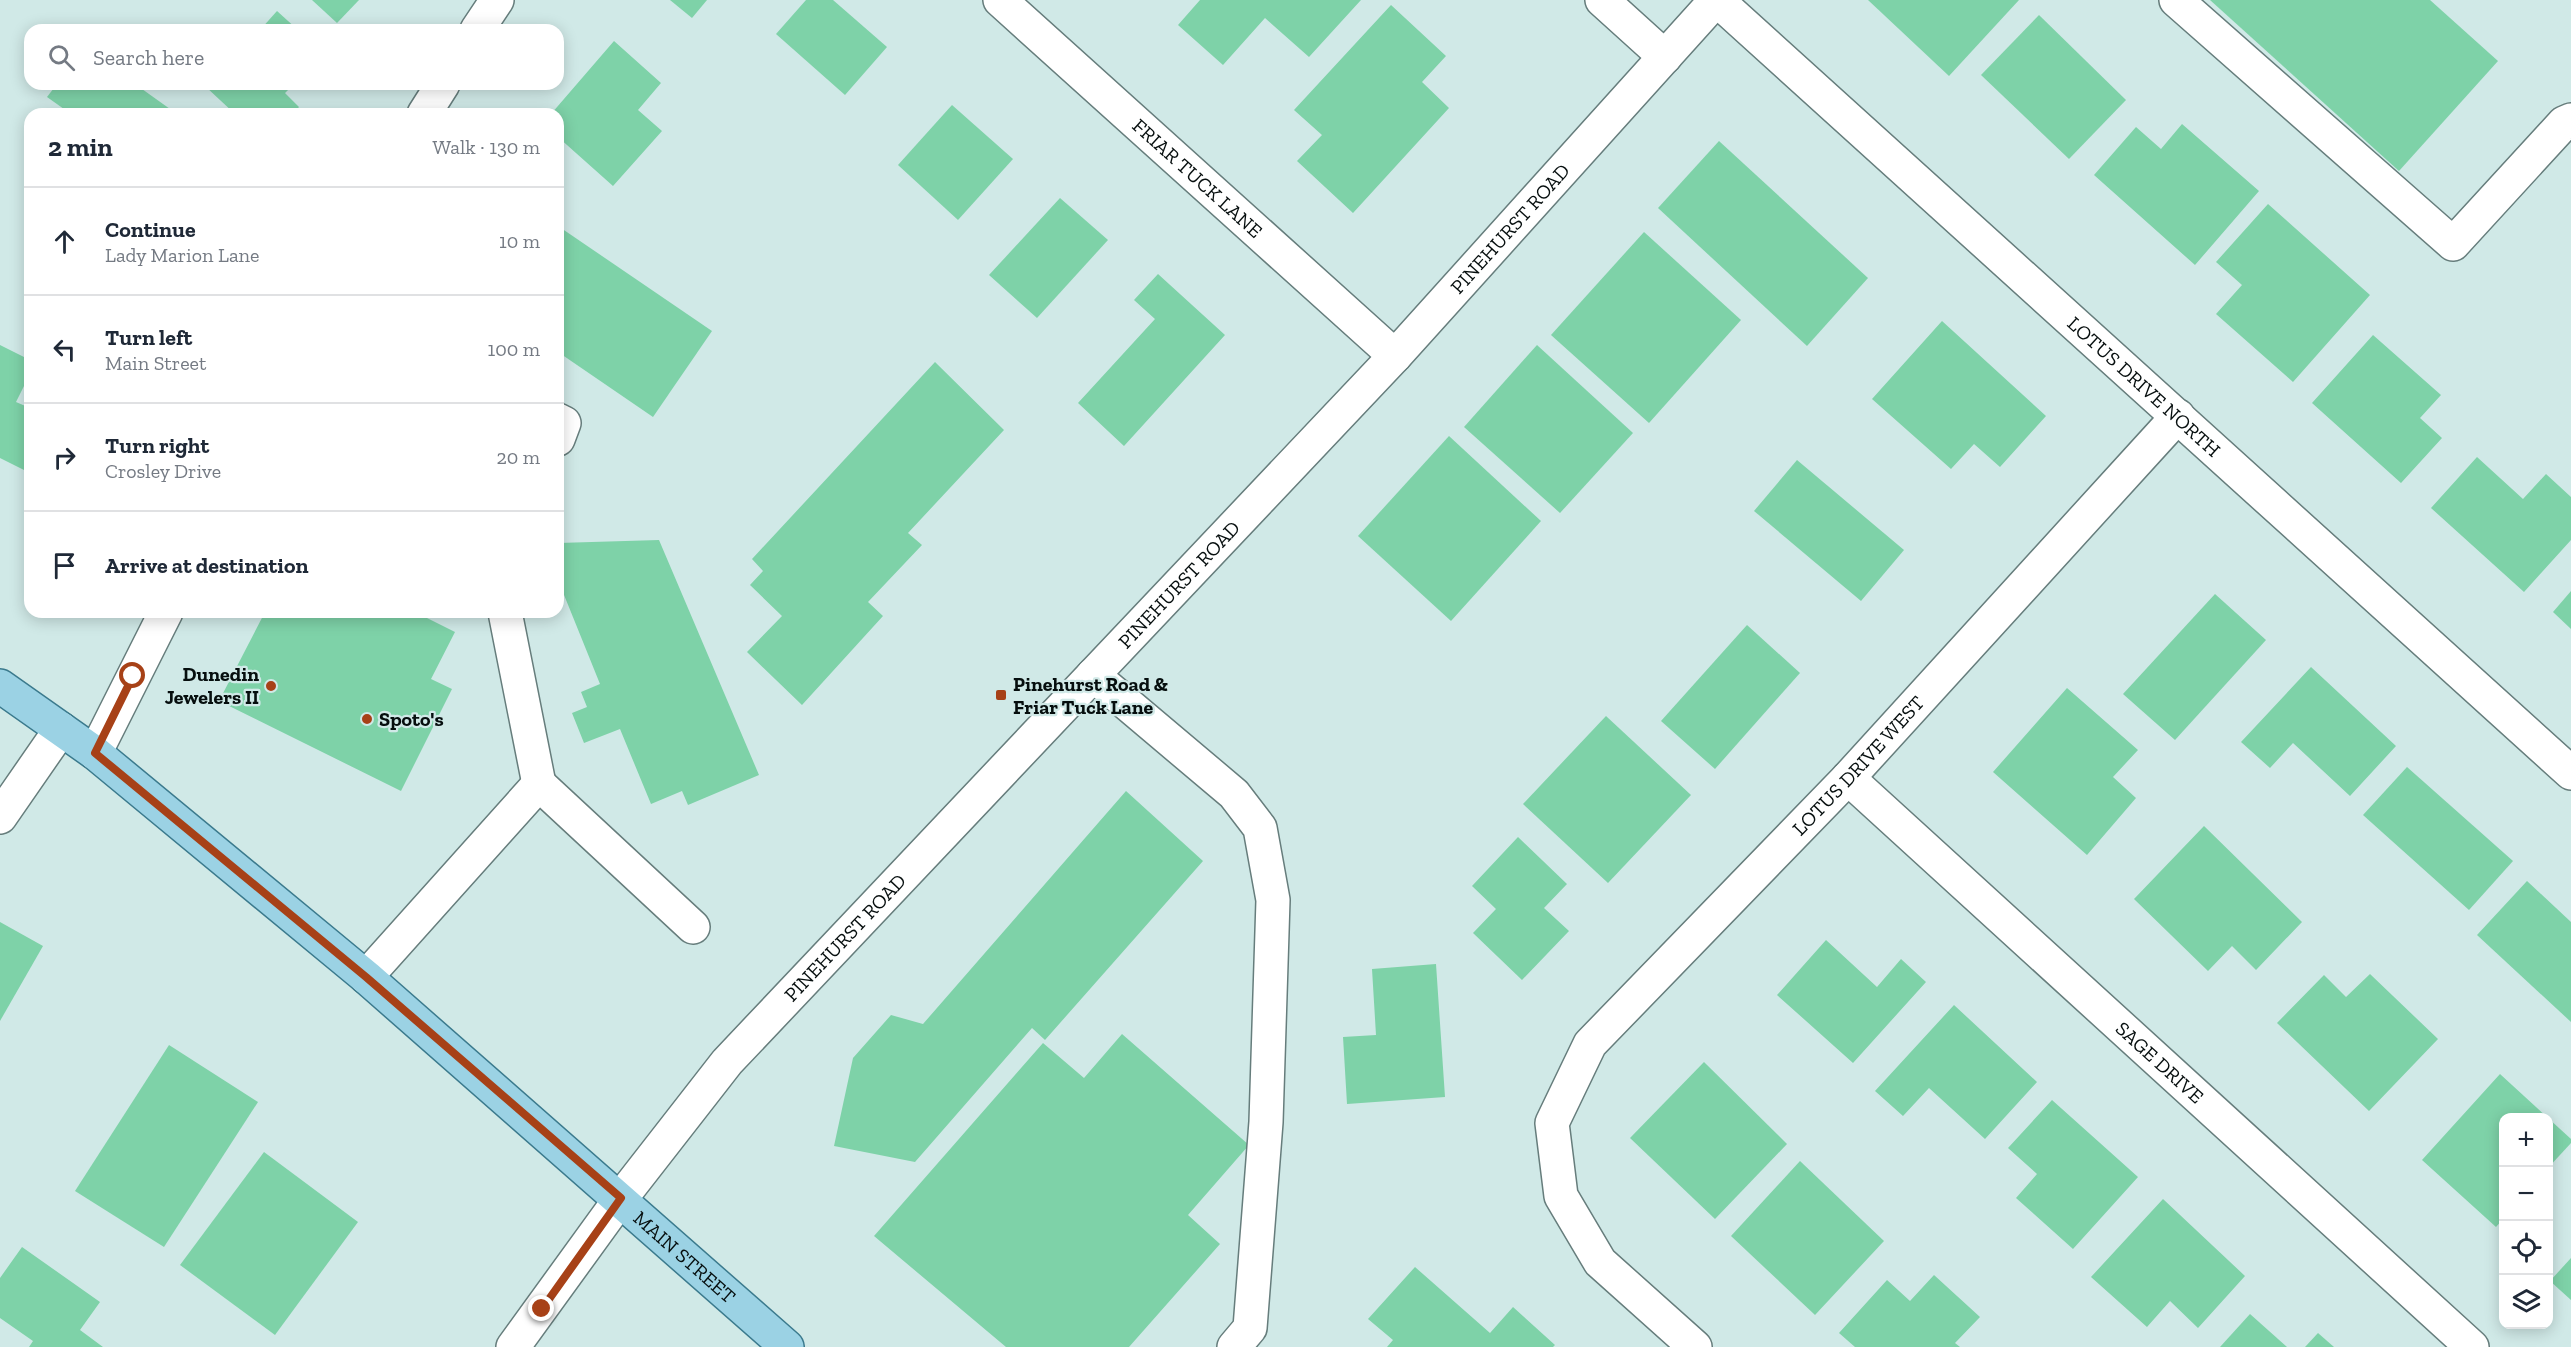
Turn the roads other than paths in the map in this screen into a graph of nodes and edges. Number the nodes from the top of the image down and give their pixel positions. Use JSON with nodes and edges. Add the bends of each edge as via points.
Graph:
{"nodes":[{"id":1,"x":496,"y":0,"type":"edge"},
{"id":2,"x":1000,"y":0,"type":"edge"},
{"id":3,"x":1602,"y":0,"type":"edge"},
{"id":4,"x":1716,"y":0,"type":"edge"},
{"id":5,"x":2176,"y":0,"type":"edge"},
{"id":6,"x":481,"y":24,"type":"edge"},
{"id":7,"x":1665,"y":57,"type":"junction"},
{"id":8,"x":439,"y":90,"type":"edge"},
{"id":9,"x":428,"y":108,"type":"edge"},
{"id":10,"x":2571,"y":120,"type":"edge"},
{"id":11,"x":1395,"y":356,"type":"junction"},
{"id":12,"x":2178,"y":416,"type":"junction"},
{"id":13,"x":163,"y":618,"type":"edge"},
{"id":14,"x":506,"y":618,"type":"edge"},
{"id":15,"x":1093,"y":675,"type":"junction"},
{"id":16,"x":0,"y":686,"type":"edge"},
{"id":17,"x":61,"y":729,"type":"junction"},
{"id":18,"x":95,"y":753,"type":"junction"},
{"id":19,"x":2571,"y":773,"type":"edge"},
{"id":20,"x":1848,"y":778,"type":"junction"},
{"id":21,"x":539,"y":784,"type":"junction"},
{"id":22,"x":0,"y":817,"type":"edge"},
{"id":23,"x":693,"y":927,"type":"dead end"},
{"id":24,"x":366,"y":977,"type":"junction"},
{"id":25,"x":621,"y":1198,"type":"junction"},
{"id":26,"x":513,"y":1347,"type":"edge"},
{"id":27,"x":787,"y":1347,"type":"edge"},
{"id":28,"x":1234,"y":1347,"type":"edge"},
{"id":29,"x":1695,"y":1347,"type":"edge"},
{"id":30,"x":2472,"y":1347,"type":"edge"}],
"edges":[{"from":1,"to":6,"type":"street"},
{"from":2,"to":11,"type":"street","name":"FRIAR TUCK LANE"},
{"from":3,"to":7,"type":"street"},
{"from":4,"to":7,"type":"street","name":"PINEHURST ROAD"},
{"from":4,"to":12,"type":"street","name":"LOTUS DRIVE NORTH"},
{"from":5,"to":10,"type":"street","via":[[2453,244],[2564,123]]},
{"from":7,"to":11,"type":"street","name":"PINEHURST ROAD"},
{"from":8,"to":9,"type":"street"},
{"from":11,"to":15,"type":"street","name":"PINEHURST ROAD"},
{"from":12,"to":19,"type":"street","name":"LOTUS DRIVE NORTH"},
{"from":12,"to":20,"type":"street","name":"LOTUS DRIVE WEST"},
{"from":13,"to":18,"type":"street"},
{"from":14,"to":21,"type":"street"},
{"from":15,"to":25,"type":"street","name":"PINEHURST ROAD","via":[[727,1062]]},
{"from":15,"to":28,"type":"street","via":[[1234,794],[1260,828],[1273,900],[1266,1122],[1250,1328]]},
{"from":16,"to":17,"type":"main road","name":"MAIN STREET"},
{"from":17,"to":18,"type":"main road","name":"MAIN STREET"},
{"from":17,"to":22,"type":"street"},
{"from":18,"to":24,"type":"main road","name":"MAIN STREET"},
{"from":20,"to":29,"type":"street","name":"LOTUS DRIVE WEST","via":[[1590,1044],[1552,1123],[1561,1196],[1600,1262]]},
{"from":20,"to":30,"type":"street","name":"SAGE DRIVE"},
{"from":21,"to":23,"type":"street"},
{"from":21,"to":24,"type":"street"},
{"from":24,"to":25,"type":"main road","name":"MAIN STREET"},
{"from":25,"to":26,"type":"street","name":"PINEHURST ROAD"},
{"from":25,"to":27,"type":"main road","name":"MAIN STREET"}]}
